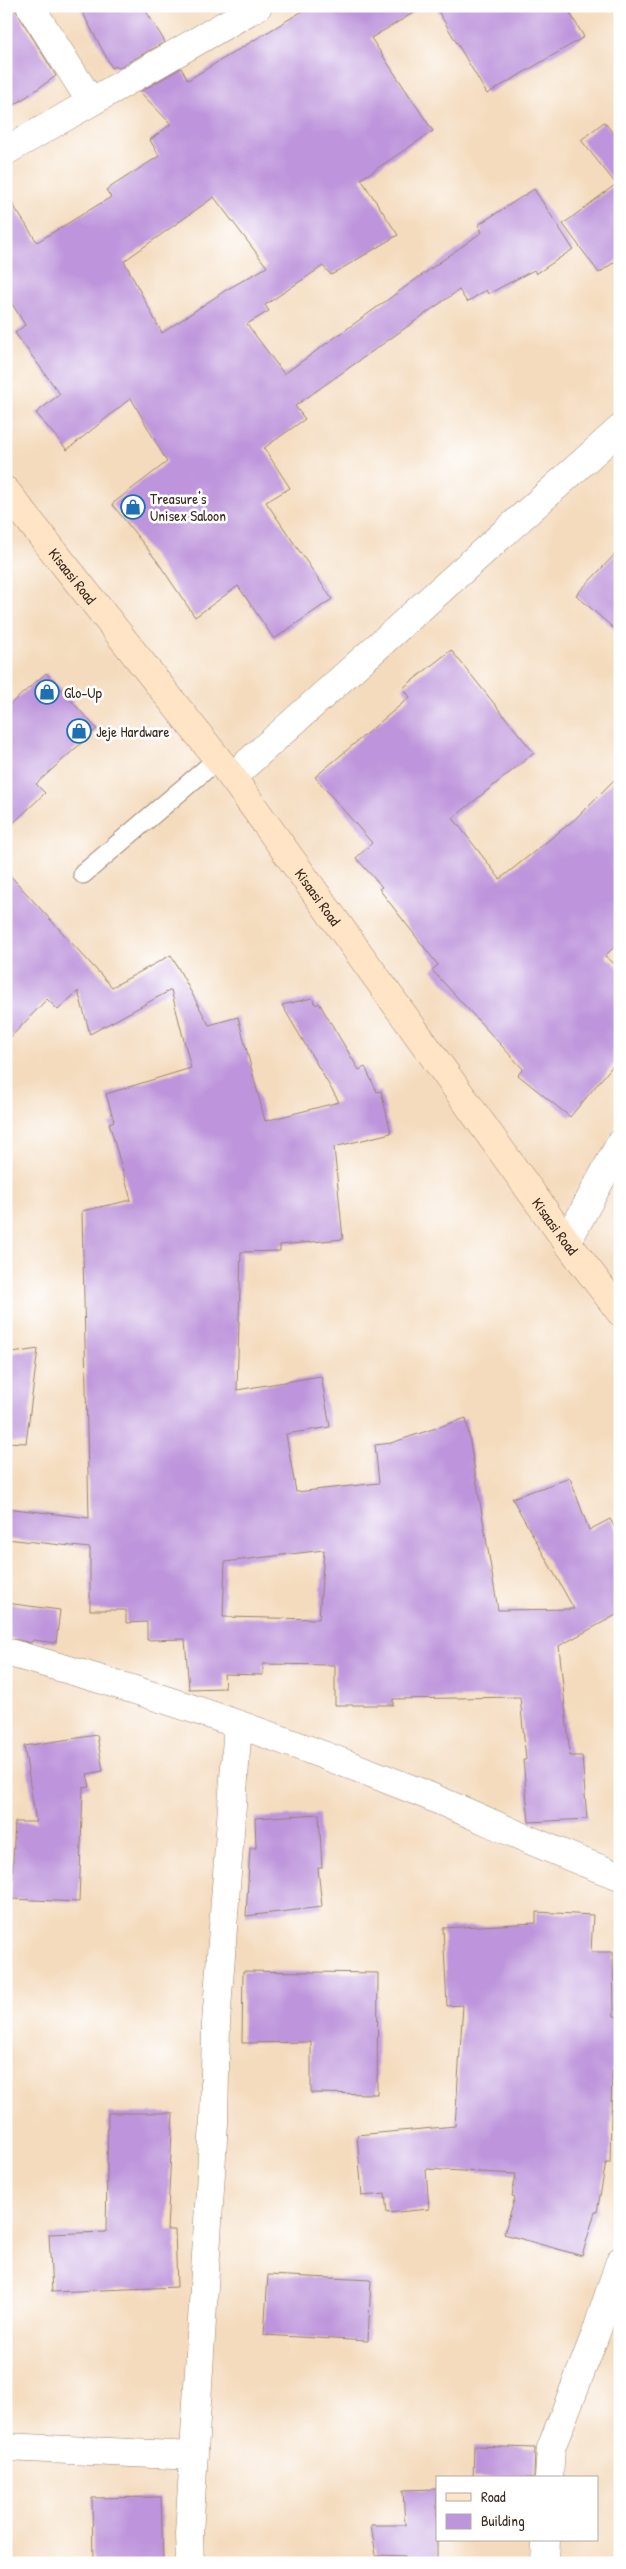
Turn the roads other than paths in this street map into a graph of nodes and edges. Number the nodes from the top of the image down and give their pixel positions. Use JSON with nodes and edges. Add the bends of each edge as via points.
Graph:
{"nodes":[{"id":1,"x":30,"y":6,"type":"edge"},
{"id":2,"x":258,"y":6,"type":"edge"},
{"id":3,"x":91,"y":102,"type":"junction"},
{"id":4,"x":6,"y":151,"type":"edge"},
{"id":5,"x":620,"y":429,"type":"edge"},
{"id":6,"x":9,"y":502,"type":"edge"},
{"id":7,"x":226,"y":768,"type":"junction"},
{"id":8,"x":83,"y":874,"type":"dead end"},
{"id":9,"x":620,"y":1144,"type":"edge"},
{"id":10,"x":567,"y":1242,"type":"junction"},
{"id":11,"x":620,"y":1312,"type":"edge"},
{"id":12,"x":6,"y":1652,"type":"edge"},
{"id":13,"x":238,"y":1724,"type":"junction"},
{"id":14,"x":620,"y":1876,"type":"edge"},
{"id":15,"x":620,"y":2262,"type":"edge"},
{"id":16,"x":6,"y":2447,"type":"edge"},
{"id":17,"x":194,"y":2456,"type":"junction"},
{"id":18,"x":549,"y":2476,"type":"edge"},
{"id":19,"x":546,"y":2542,"type":"edge"},
{"id":20,"x":190,"y":2563,"type":"edge"},
{"id":21,"x":545,"y":2563,"type":"edge"}],
"edges":[{"from":1,"to":3,"type":"street"},
{"from":2,"to":3,"type":"street"},
{"from":3,"to":4,"type":"street"},
{"from":5,"to":7,"type":"street"},
{"from":6,"to":7,"type":"main road","name":"Kisaasi Road"},
{"from":7,"to":8,"type":"lane"},
{"from":7,"to":10,"type":"main road","name":"Kisaasi Road"},
{"from":9,"to":10,"type":"street"},
{"from":10,"to":11,"type":"main road","name":"Kisaasi Road"},
{"from":12,"to":13,"type":"street","via":[[155,1695]]},
{"from":13,"to":14,"type":"street","via":[[415,1790]]},
{"from":13,"to":17,"type":"street","via":[[216,2023],[214,2123]]},
{"from":15,"to":18,"type":"street","via":[[552,2448]]},
{"from":16,"to":17,"type":"street"},
{"from":17,"to":20,"type":"street"},
{"from":19,"to":21,"type":"street"}]}
